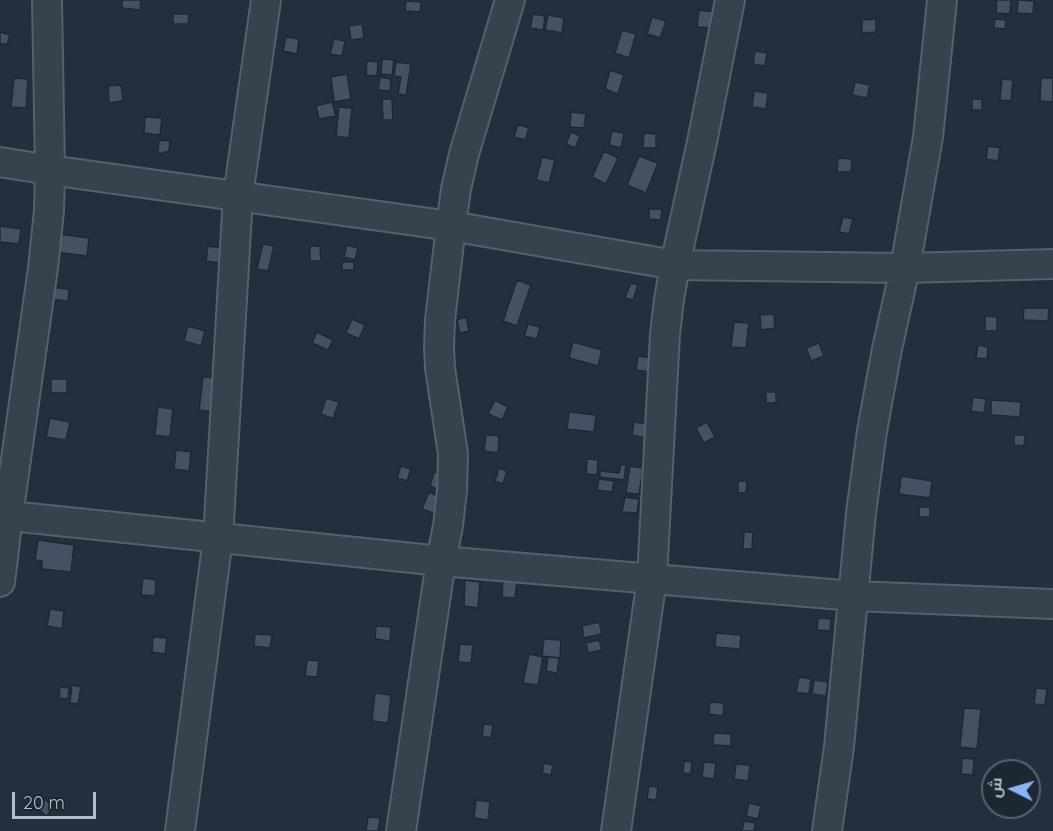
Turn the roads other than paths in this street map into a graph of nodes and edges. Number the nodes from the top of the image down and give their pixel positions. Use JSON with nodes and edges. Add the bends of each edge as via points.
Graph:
{"nodes":[{"id":1,"x":47,"y":0,"type":"edge"},
{"id":2,"x":266,"y":0,"type":"edge"},
{"id":3,"x":510,"y":0,"type":"edge"},
{"id":4,"x":730,"y":0,"type":"edge"},
{"id":5,"x":942,"y":0,"type":"edge"},
{"id":6,"x":0,"y":162,"type":"edge"},
{"id":7,"x":50,"y":171,"type":"junction"},
{"id":8,"x":238,"y":196,"type":"junction"},
{"id":9,"x":451,"y":226,"type":"junction"},
{"id":10,"x":1053,"y":264,"type":"edge"},
{"id":11,"x":675,"y":265,"type":"junction"},
{"id":12,"x":905,"y":268,"type":"junction"},
{"id":13,"x":4,"y":516,"type":"edge"},
{"id":14,"x":218,"y":538,"type":"junction"},
{"id":15,"x":441,"y":561,"type":"junction"},
{"id":16,"x":652,"y":578,"type":"junction"},
{"id":17,"x":0,"y":582,"type":"edge"},
{"id":18,"x":854,"y":596,"type":"junction"},
{"id":19,"x":1053,"y":604,"type":"edge"},
{"id":20,"x":180,"y":831,"type":"edge"},
{"id":21,"x":401,"y":831,"type":"edge"},
{"id":22,"x":616,"y":831,"type":"edge"},
{"id":23,"x":827,"y":831,"type":"edge"}],
"edges":[{"from":1,"to":7,"type":"street"},
{"from":2,"to":8,"type":"street"},
{"from":3,"to":9,"type":"street","via":[[464,154]]},
{"from":4,"to":11,"type":"street"},
{"from":5,"to":12,"type":"street","via":[[928,137]]},
{"from":6,"to":7,"type":"street"},
{"from":7,"to":8,"type":"street"},
{"from":7,"to":13,"type":"street","via":[[43,268]]},
{"from":8,"to":9,"type":"street"},
{"from":8,"to":14,"type":"street"},
{"from":9,"to":11,"type":"street"},
{"from":9,"to":15,"type":"street","via":[[439,347],[453,481]]},
{"from":10,"to":12,"type":"street"},
{"from":11,"to":12,"type":"street"},
{"from":11,"to":16,"type":"street","via":[[665,334]]},
{"from":12,"to":18,"type":"street","via":[[872,431]]},
{"from":13,"to":14,"type":"street"},
{"from":13,"to":17,"type":"street"},
{"from":14,"to":15,"type":"street"},
{"from":14,"to":20,"type":"street"},
{"from":15,"to":16,"type":"street"},
{"from":15,"to":21,"type":"street"},
{"from":16,"to":18,"type":"street"},
{"from":16,"to":22,"type":"street"},
{"from":18,"to":19,"type":"street"},
{"from":18,"to":23,"type":"street"}]}
